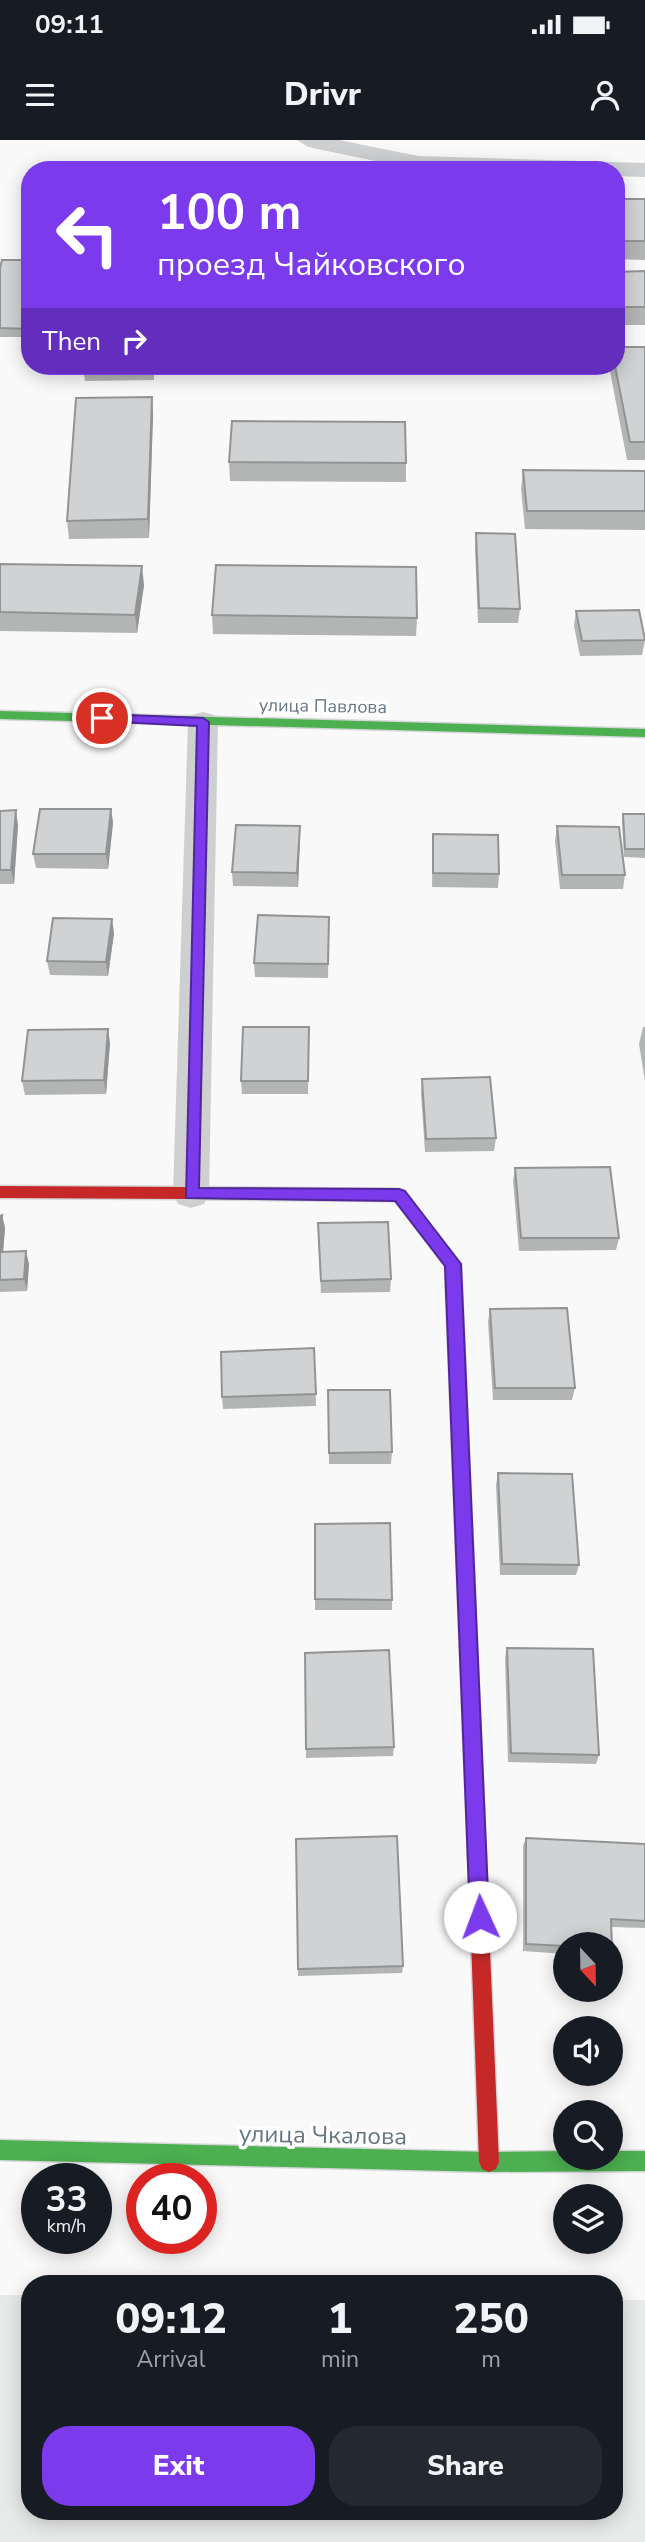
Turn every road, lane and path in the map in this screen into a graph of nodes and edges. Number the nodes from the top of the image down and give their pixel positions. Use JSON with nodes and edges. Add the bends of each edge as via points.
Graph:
{"nodes":[{"id":1,"x":308,"y":140,"type":"edge"},
{"id":2,"x":408,"y":161,"type":"edge"},
{"id":3,"x":625,"y":169,"type":"edge"},
{"id":4,"x":645,"y":170,"type":"edge"},
{"id":5,"x":0,"y":715,"type":"edge"},
{"id":6,"x":203,"y":722,"type":"junction"},
{"id":7,"x":645,"y":733,"type":"edge"},
{"id":8,"x":0,"y":1192,"type":"edge"},
{"id":9,"x":191,"y":1194,"type":"junction"},
{"id":10,"x":0,"y":2150,"type":"edge"},
{"id":11,"x":645,"y":2161,"type":"edge"},
{"id":12,"x":489,"y":2162,"type":"junction"}],
"edges":[{"from":1,"to":2,"type":"street"},
{"from":3,"to":4,"type":"street"},
{"from":5,"to":6,"type":"street","name":"улица Павлова"},
{"from":6,"to":7,"type":"street","name":"улица Павлова"},
{"from":6,"to":9,"type":"street"},
{"from":8,"to":9,"type":"street"},
{"from":9,"to":12,"type":"street","via":[[399,1195],[453,1264]]},
{"from":10,"to":12,"type":"street","name":"улица Чкалова"},
{"from":11,"to":12,"type":"street","name":"улица Чкалова"}]}
